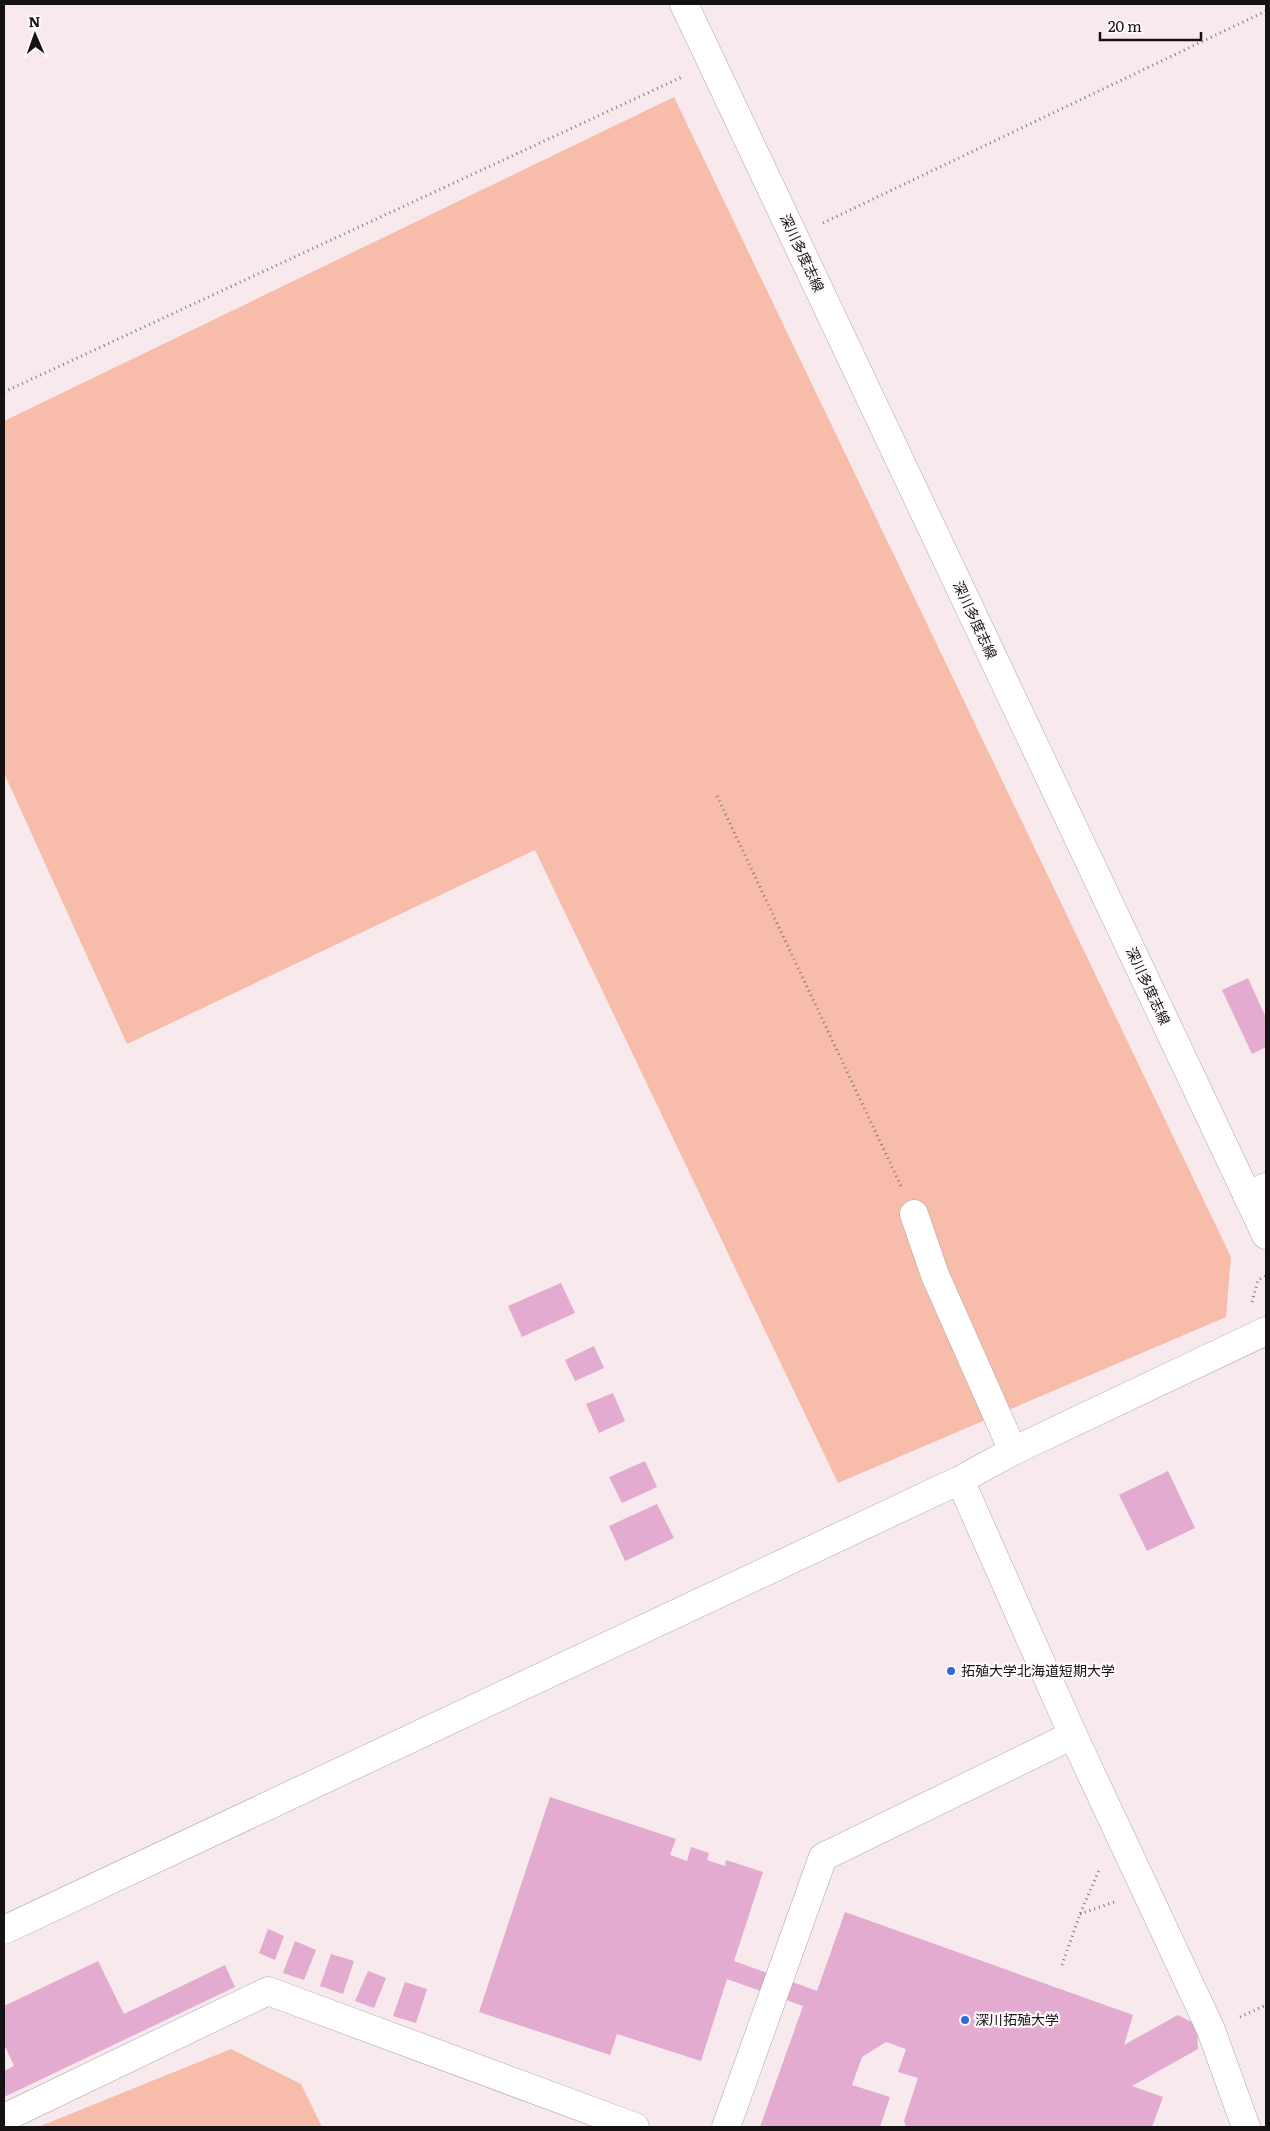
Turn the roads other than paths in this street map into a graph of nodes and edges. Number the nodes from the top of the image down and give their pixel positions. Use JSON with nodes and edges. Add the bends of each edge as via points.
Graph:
{"nodes":[{"id":1,"x":684,"y":4,"type":"edge"},
{"id":2,"x":1257,"y":1191,"type":"edge"},
{"id":3,"x":914,"y":1214,"type":"road end"},
{"id":4,"x":1266,"y":1235,"type":"edge"},
{"id":5,"x":1266,"y":1331,"type":"edge"},
{"id":6,"x":1013,"y":1451,"type":"junction"},
{"id":7,"x":960,"y":1480,"type":"junction"},
{"id":8,"x":1073,"y":1735,"type":"junction"},
{"id":9,"x":4,"y":1930,"type":"edge"},
{"id":10,"x":4,"y":2118,"type":"edge"},
{"id":11,"x":635,"y":2127,"type":"edge"},
{"id":12,"x":726,"y":2127,"type":"edge"},
{"id":13,"x":1246,"y":2127,"type":"edge"}],
"edges":[{"from":1,"to":2,"type":"street","name":"深川多度志線"},
{"from":2,"to":4,"type":"street","name":"深川多度志線"},
{"from":3,"to":6,"type":"street","via":[[935,1275]]},
{"from":5,"to":6,"type":"street"},
{"from":6,"to":7,"type":"street"},
{"from":7,"to":8,"type":"street"},
{"from":7,"to":9,"type":"street"},
{"from":8,"to":12,"type":"street","via":[[823,1856]]},
{"from":8,"to":13,"type":"street","via":[[1211,2030]]},
{"from":10,"to":11,"type":"street","via":[[268,1991]]}]}
